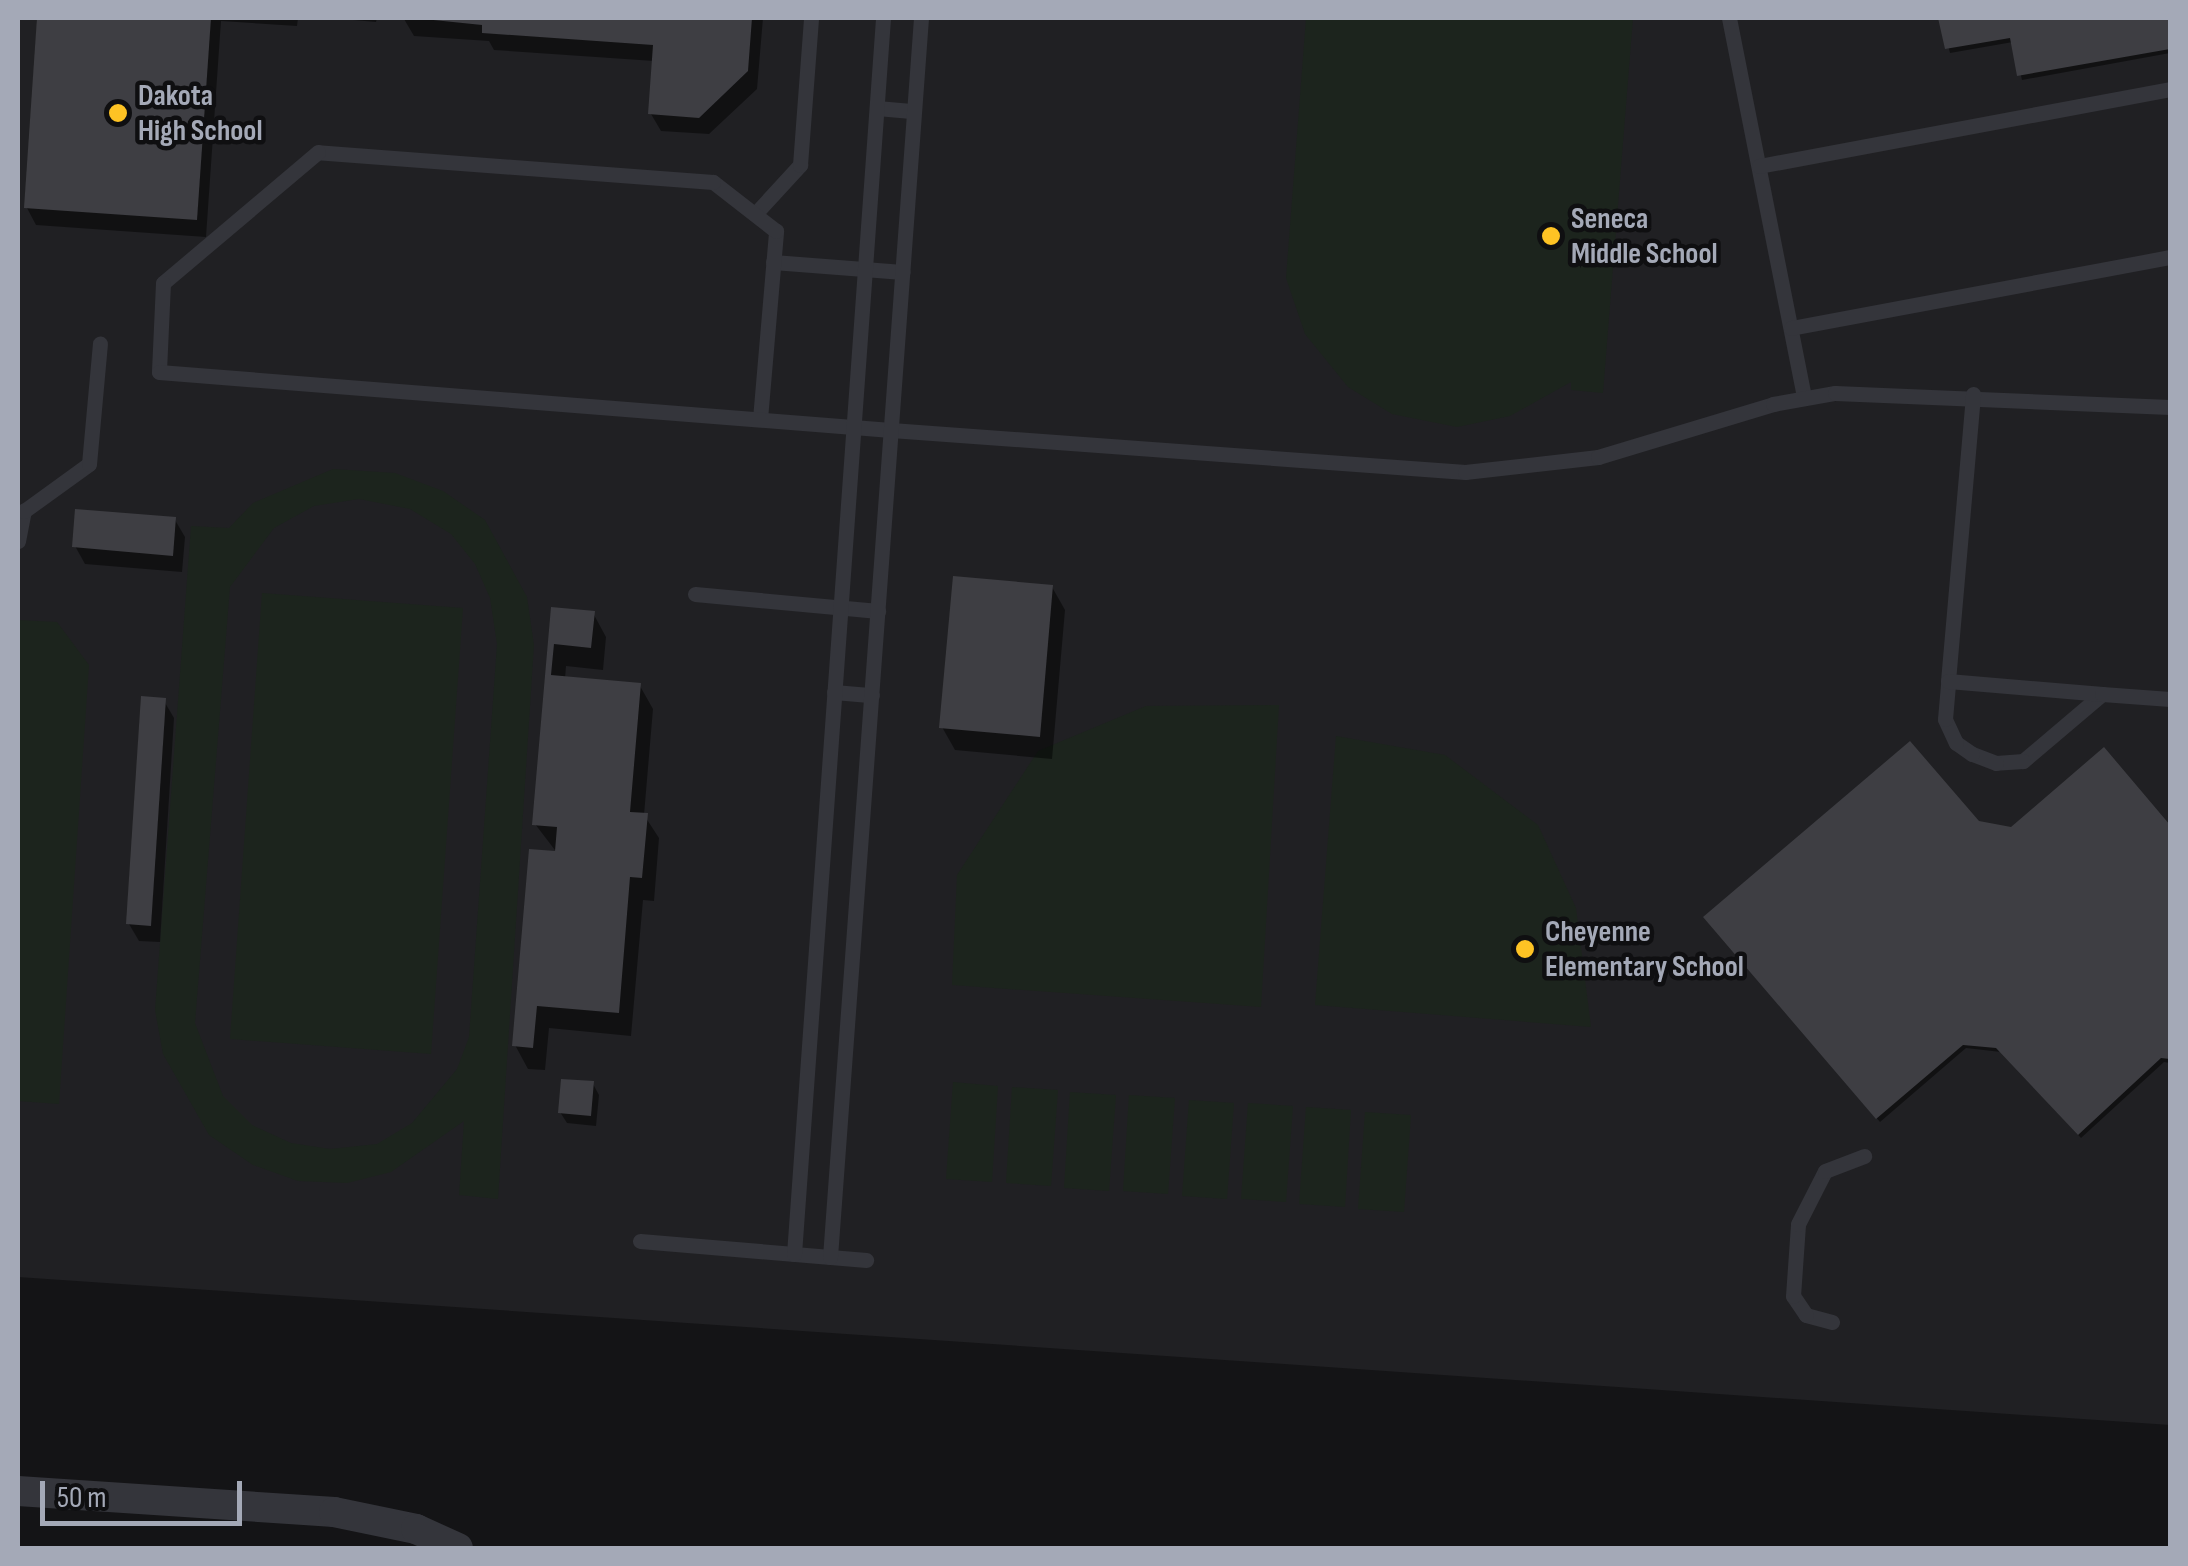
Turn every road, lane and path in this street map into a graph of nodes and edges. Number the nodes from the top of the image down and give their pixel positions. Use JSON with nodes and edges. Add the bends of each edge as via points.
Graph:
{"nodes":[{"id":1,"x":812,"y":18,"type":"edge"},
{"id":2,"x":884,"y":18,"type":"edge"},
{"id":3,"x":921,"y":18,"type":"edge"},
{"id":4,"x":1729,"y":18,"type":"edge"},
{"id":5,"x":2170,"y":89,"type":"edge"},
{"id":6,"x":877,"y":108,"type":"junction"},
{"id":7,"x":914,"y":110,"type":"junction"},
{"id":8,"x":1758,"y":166,"type":"junction"},
{"id":9,"x":755,"y":214,"type":"junction"},
{"id":10,"x":2170,"y":256,"type":"edge"},
{"id":11,"x":774,"y":262,"type":"junction"},
{"id":12,"x":864,"y":269,"type":"junction"},
{"id":13,"x":903,"y":272,"type":"junction"},
{"id":14,"x":1790,"y":328,"type":"junction"},
{"id":15,"x":100,"y":344,"type":"dead end"},
{"id":16,"x":1973,"y":394,"type":"junction"},
{"id":17,"x":1804,"y":396,"type":"junction"},
{"id":18,"x":2170,"y":407,"type":"edge"},
{"id":19,"x":760,"y":419,"type":"junction"},
{"id":20,"x":856,"y":427,"type":"junction"},
{"id":21,"x":892,"y":430,"type":"junction"},
{"id":22,"x":18,"y":541,"type":"edge"},
{"id":23,"x":695,"y":594,"type":"dead end"},
{"id":24,"x":840,"y":607,"type":"junction"},
{"id":25,"x":878,"y":610,"type":"junction"},
{"id":26,"x":1948,"y":682,"type":"junction"},
{"id":27,"x":834,"y":692,"type":"junction"},
{"id":28,"x":2102,"y":694,"type":"junction"},
{"id":29,"x":872,"y":695,"type":"junction"},
{"id":30,"x":2170,"y":699,"type":"edge"},
{"id":31,"x":1864,"y":1156,"type":"dead end"},
{"id":32,"x":640,"y":1241,"type":"dead end"},
{"id":33,"x":794,"y":1254,"type":"junction"},
{"id":34,"x":830,"y":1257,"type":"junction"},
{"id":35,"x":866,"y":1260,"type":"dead end"},
{"id":36,"x":1832,"y":1322,"type":"dead end"},
{"id":37,"x":18,"y":1491,"type":"edge"},
{"id":38,"x":458,"y":1548,"type":"edge"}],
"edges":[{"from":1,"to":9,"type":"lane","via":[[800,166]]},
{"from":2,"to":6,"type":"lane"},
{"from":3,"to":7,"type":"lane"},
{"from":4,"to":8,"type":"lane"},
{"from":5,"to":8,"type":"lane"},
{"from":6,"to":7,"type":"lane"},
{"from":6,"to":12,"type":"lane"},
{"from":7,"to":13,"type":"lane"},
{"from":8,"to":14,"type":"lane"},
{"from":9,"to":11,"type":"lane","via":[[776,230]]},
{"from":9,"to":19,"type":"lane","via":[[712,182],[318,152],[164,283],[160,372]]},
{"from":10,"to":14,"type":"lane"},
{"from":11,"to":12,"type":"lane"},
{"from":11,"to":19,"type":"lane"},
{"from":12,"to":13,"type":"lane"},
{"from":12,"to":20,"type":"lane"},
{"from":13,"to":21,"type":"lane"},
{"from":14,"to":17,"type":"lane"},
{"from":15,"to":22,"type":"lane","via":[[90,464],[24,511]]},
{"from":16,"to":17,"type":"lane"},
{"from":16,"to":18,"type":"lane"},
{"from":16,"to":26,"type":"lane"},
{"from":17,"to":21,"type":"lane","via":[[1598,457],[1465,472]]},
{"from":19,"to":20,"type":"lane"},
{"from":20,"to":21,"type":"lane"},
{"from":20,"to":24,"type":"lane"},
{"from":21,"to":25,"type":"lane"},
{"from":23,"to":24,"type":"lane"},
{"from":24,"to":25,"type":"lane"},
{"from":24,"to":27,"type":"lane"},
{"from":25,"to":29,"type":"lane"},
{"from":26,"to":28,"type":"lane"},
{"from":26,"to":28,"type":"lane","via":[[1945,720],[1956,743],[1996,763],[2023,761],[2051,743]]},
{"from":27,"to":29,"type":"lane"},
{"from":27,"to":33,"type":"lane"},
{"from":28,"to":30,"type":"lane"},
{"from":29,"to":34,"type":"lane"},
{"from":31,"to":36,"type":"lane","via":[[1824,1171],[1798,1224],[1793,1296],[1806,1315]]},
{"from":32,"to":33,"type":"lane"},
{"from":33,"to":34,"type":"lane"},
{"from":34,"to":35,"type":"lane"},
{"from":37,"to":38,"type":"street","via":[[334,1512],[416,1529]]}]}
